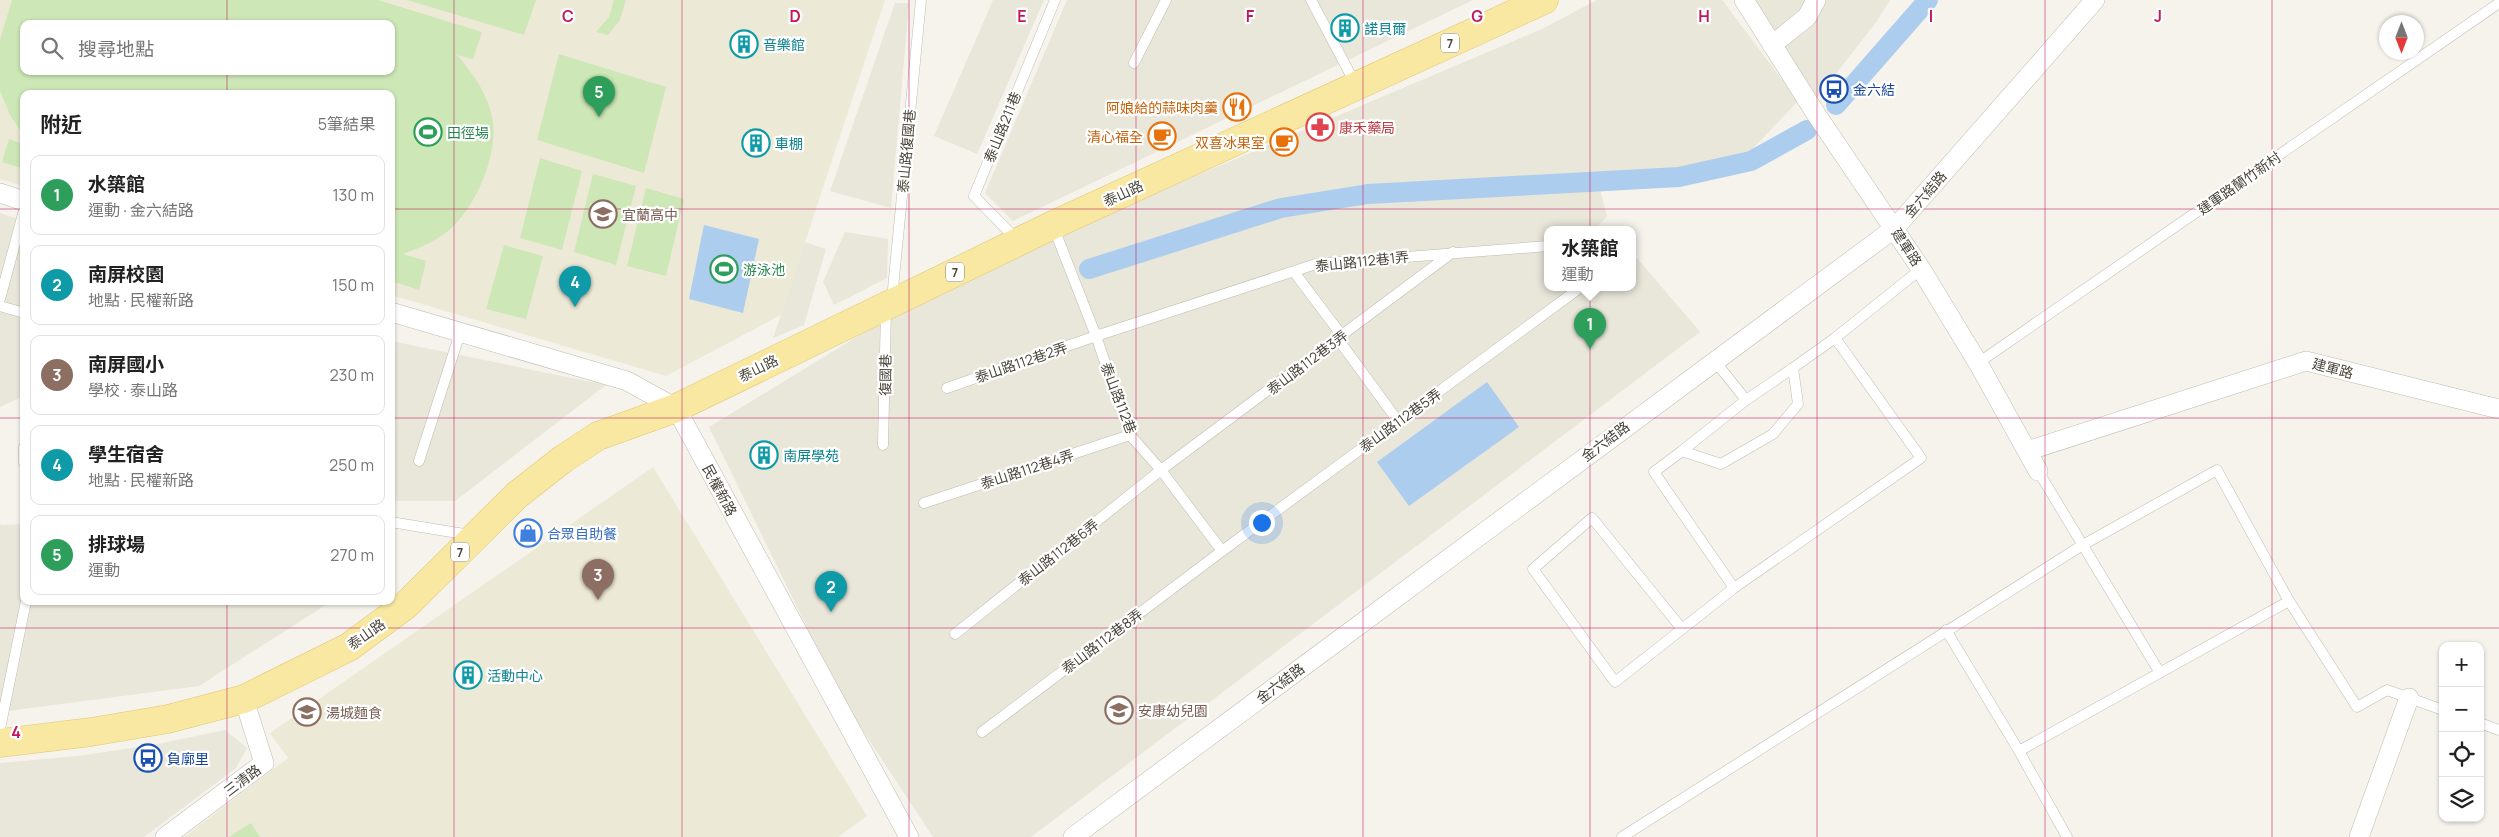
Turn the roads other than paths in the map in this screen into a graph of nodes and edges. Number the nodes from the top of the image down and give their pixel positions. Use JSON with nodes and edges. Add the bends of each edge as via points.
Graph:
{"nodes":[{"id":1,"x":921,"y":0,"type":"edge"},
{"id":2,"x":1055,"y":0,"type":"edge"},
{"id":3,"x":1166,"y":0,"type":"edge"},
{"id":4,"x":1311,"y":0,"type":"edge"},
{"id":5,"x":1544,"y":0,"type":"edge"},
{"id":6,"x":1744,"y":0,"type":"edge"},
{"id":7,"x":1816,"y":0,"type":"edge"},
{"id":8,"x":2095,"y":0,"type":"edge"},
{"id":9,"x":2499,"y":4,"type":"edge"},
{"id":10,"x":1772,"y":45,"type":"junction"},
{"id":11,"x":1134,"y":64,"type":"dead end"},
{"id":12,"x":1356,"y":86,"type":"junction"},
{"id":13,"x":0,"y":194,"type":"edge"},
{"id":14,"x":20,"y":200,"type":"edge"},
{"id":15,"x":20,"y":225,"type":"edge"},
{"id":16,"x":1053,"y":225,"type":"junction"},
{"id":17,"x":1895,"y":228,"type":"junction"},
{"id":18,"x":1018,"y":242,"type":"junction"},
{"id":19,"x":1544,"y":246,"type":"edge"},
{"id":20,"x":1453,"y":252,"type":"junction"},
{"id":21,"x":1921,"y":269,"type":"junction"},
{"id":22,"x":1294,"y":272,"type":"junction"},
{"id":23,"x":1576,"y":291,"type":"edge"},
{"id":24,"x":0,"y":299,"type":"edge"},
{"id":25,"x":889,"y":304,"type":"junction"},
{"id":26,"x":0,"y":306,"type":"edge"},
{"id":27,"x":20,"y":312,"type":"edge"},
{"id":28,"x":395,"y":313,"type":"edge"},
{"id":29,"x":460,"y":333,"type":"junction"},
{"id":30,"x":1096,"y":336,"type":"junction"},
{"id":31,"x":1340,"y":338,"type":"junction"},
{"id":32,"x":1835,"y":338,"type":"junction"},
{"id":33,"x":1714,"y":360,"type":"junction"},
{"id":34,"x":1978,"y":363,"type":"junction"},
{"id":35,"x":1793,"y":368,"type":"junction"},
{"id":36,"x":947,"y":388,"type":"dead end"},
{"id":37,"x":1746,"y":400,"type":"junction"},
{"id":38,"x":676,"y":408,"type":"junction"},
{"id":39,"x":2499,"y":409,"type":"edge"},
{"id":40,"x":1398,"y":422,"type":"junction"},
{"id":41,"x":1130,"y":435,"type":"junction"},
{"id":42,"x":883,"y":445,"type":"dead end"},
{"id":43,"x":1682,"y":451,"type":"junction"},
{"id":44,"x":2027,"y":451,"type":"junction"},
{"id":45,"x":419,"y":461,"type":"dead end"},
{"id":46,"x":1161,"y":470,"type":"junction"},
{"id":47,"x":2038,"y":471,"type":"joint"},
{"id":48,"x":924,"y":503,"type":"dead end"},
{"id":49,"x":395,"y":523,"type":"edge"},
{"id":50,"x":476,"y":536,"type":"junction"},
{"id":51,"x":2081,"y":546,"type":"junction"},
{"id":52,"x":1222,"y":551,"type":"junction"},
{"id":53,"x":1734,"y":588,"type":"junction"},
{"id":54,"x":2289,"y":601,"type":"junction"},
{"id":55,"x":25,"y":605,"type":"edge"},
{"id":56,"x":1682,"y":629,"type":"junction"},
{"id":57,"x":1946,"y":630,"type":"junction"},
{"id":58,"x":955,"y":634,"type":"dead end"},
{"id":59,"x":2160,"y":673,"type":"junction"},
{"id":60,"x":2409,"y":698,"type":"junction"},
{"id":61,"x":244,"y":699,"type":"junction"},
{"id":62,"x":2439,"y":709,"type":"edge"},
{"id":63,"x":2484,"y":724,"type":"edge"},
{"id":64,"x":0,"y":729,"type":"edge"},
{"id":65,"x":2499,"y":730,"type":"edge"},
{"id":66,"x":982,"y":732,"type":"dead end"},
{"id":67,"x":0,"y":743,"type":"edge"},
{"id":68,"x":2019,"y":751,"type":"junction"},
{"id":69,"x":165,"y":837,"type":"edge"},
{"id":70,"x":909,"y":837,"type":"edge"},
{"id":71,"x":1074,"y":837,"type":"edge"},
{"id":72,"x":1622,"y":837,"type":"edge"},
{"id":73,"x":2067,"y":837,"type":"edge"},
{"id":74,"x":2359,"y":837,"type":"edge"}],
"edges":[{"from":1,"to":25,"type":"lane","name":"泰山路復國巷"},
{"from":2,"to":18,"type":"lane","name":"泰山路211巷","via":[[974,196]]},
{"from":3,"to":11,"type":"lane"},
{"from":4,"to":12,"type":"lane"},
{"from":5,"to":12,"type":"main road","name":"泰山路","number":"7"},
{"from":6,"to":10,"type":"street","name":"建軍路"},
{"from":7,"to":10,"type":"street","via":[[1807,17]]},
{"from":8,"to":17,"type":"street","name":"金六結路"},
{"from":9,"to":34,"type":"lane","name":"建軍路蘭竹新村"},
{"from":10,"to":17,"type":"street","name":"建軍路"},
{"from":12,"to":16,"type":"main road","name":"泰山路","number":"7"},
{"from":13,"to":14,"type":"street"},
{"from":15,"to":24,"type":"lane"},
{"from":16,"to":18,"type":"main road","name":"泰山路","number":"7"},
{"from":16,"to":30,"type":"lane","name":"泰山路112巷"},
{"from":17,"to":21,"type":"street","name":"建軍路"},
{"from":17,"to":33,"type":"street","name":"金六結路"},
{"from":18,"to":25,"type":"main road","name":"泰山路","number":"7"},
{"from":19,"to":20,"type":"lane","name":"泰山路112巷1弄"},
{"from":20,"to":22,"type":"lane","name":"泰山路112巷1弄","via":[[1316,264]]},
{"from":20,"to":31,"type":"lane","name":"泰山路112巷3弄"},
{"from":21,"to":32,"type":"lane"},
{"from":21,"to":34,"type":"street","name":"建軍路"},
{"from":22,"to":30,"type":"lane","name":"泰山路112巷1弄"},
{"from":22,"to":31,"type":"lane"},
{"from":23,"to":40,"type":"lane","name":"泰山路112巷5弄"},
{"from":25,"to":38,"type":"main road","name":"泰山路","number":"7"},
{"from":25,"to":42,"type":"lane","name":"復國巷"},
{"from":26,"to":27,"type":"lane"},
{"from":28,"to":29,"type":"street"},
{"from":29,"to":38,"type":"street","via":[[627,381]]},
{"from":29,"to":45,"type":"lane"},
{"from":30,"to":36,"type":"lane","name":"泰山路112巷2弄"},
{"from":30,"to":41,"type":"lane","name":"泰山路112巷"},
{"from":31,"to":40,"type":"lane"},
{"from":31,"to":46,"type":"lane","name":"泰山路112巷3弄"},
{"from":32,"to":35,"type":"lane"},
{"from":32,"to":53,"type":"lane","via":[[1921,458]]},
{"from":33,"to":37,"type":"lane"},
{"from":33,"to":71,"type":"street","name":"金六結路"},
{"from":34,"to":44,"type":"street","name":"建軍路"},
{"from":35,"to":37,"type":"lane"},
{"from":35,"to":43,"type":"lane","via":[[1798,404],[1773,434],[1720,464]]},
{"from":37,"to":43,"type":"lane"},
{"from":38,"to":50,"type":"main road","name":"泰山路","number":"7","via":[[598,436],[517,495]]},
{"from":38,"to":70,"type":"street","name":"民權新路"},
{"from":39,"to":44,"type":"street","name":"建軍路","via":[[2306,361]]},
{"from":40,"to":52,"type":"lane","name":"泰山路112巷5弄"},
{"from":41,"to":46,"type":"lane","name":"泰山路112巷"},
{"from":41,"to":48,"type":"lane","name":"泰山路112巷4弄"},
{"from":43,"to":53,"type":"lane","via":[[1654,472]]},
{"from":44,"to":47,"type":"street","name":"建軍路"},
{"from":46,"to":52,"type":"lane","name":"泰山路112巷"},
{"from":46,"to":58,"type":"lane","name":"泰山路112巷6弄"},
{"from":47,"to":51,"type":"lane"},
{"from":49,"to":50,"type":"lane"},
{"from":50,"to":61,"type":"main road","name":"泰山路","number":"7","via":[[406,605],[349,647]]},
{"from":51,"to":54,"type":"lane","via":[[2217,470]]},
{"from":51,"to":57,"type":"lane"},
{"from":51,"to":59,"type":"lane"},
{"from":52,"to":66,"type":"lane","name":"泰山路112巷8弄"},
{"from":53,"to":56,"type":"lane"},
{"from":54,"to":59,"type":"lane"},
{"from":54,"to":60,"type":"lane","via":[[2357,708],[2387,690]]},
{"from":55,"to":64,"type":"lane"},
{"from":56,"to":56,"type":"lane","via":[[1615,682],[1533,569],[1592,518]]},
{"from":57,"to":68,"type":"lane"},
{"from":57,"to":72,"type":"lane"},
{"from":59,"to":68,"type":"lane"},
{"from":60,"to":62,"type":"lane"},
{"from":60,"to":74,"type":"street"},
{"from":61,"to":67,"type":"main road","name":"泰山路","number":"7","via":[[168,719]]},
{"from":61,"to":69,"type":"street","name":"三清路","via":[[264,763]]},
{"from":63,"to":65,"type":"lane"},
{"from":68,"to":73,"type":"lane"}]}
